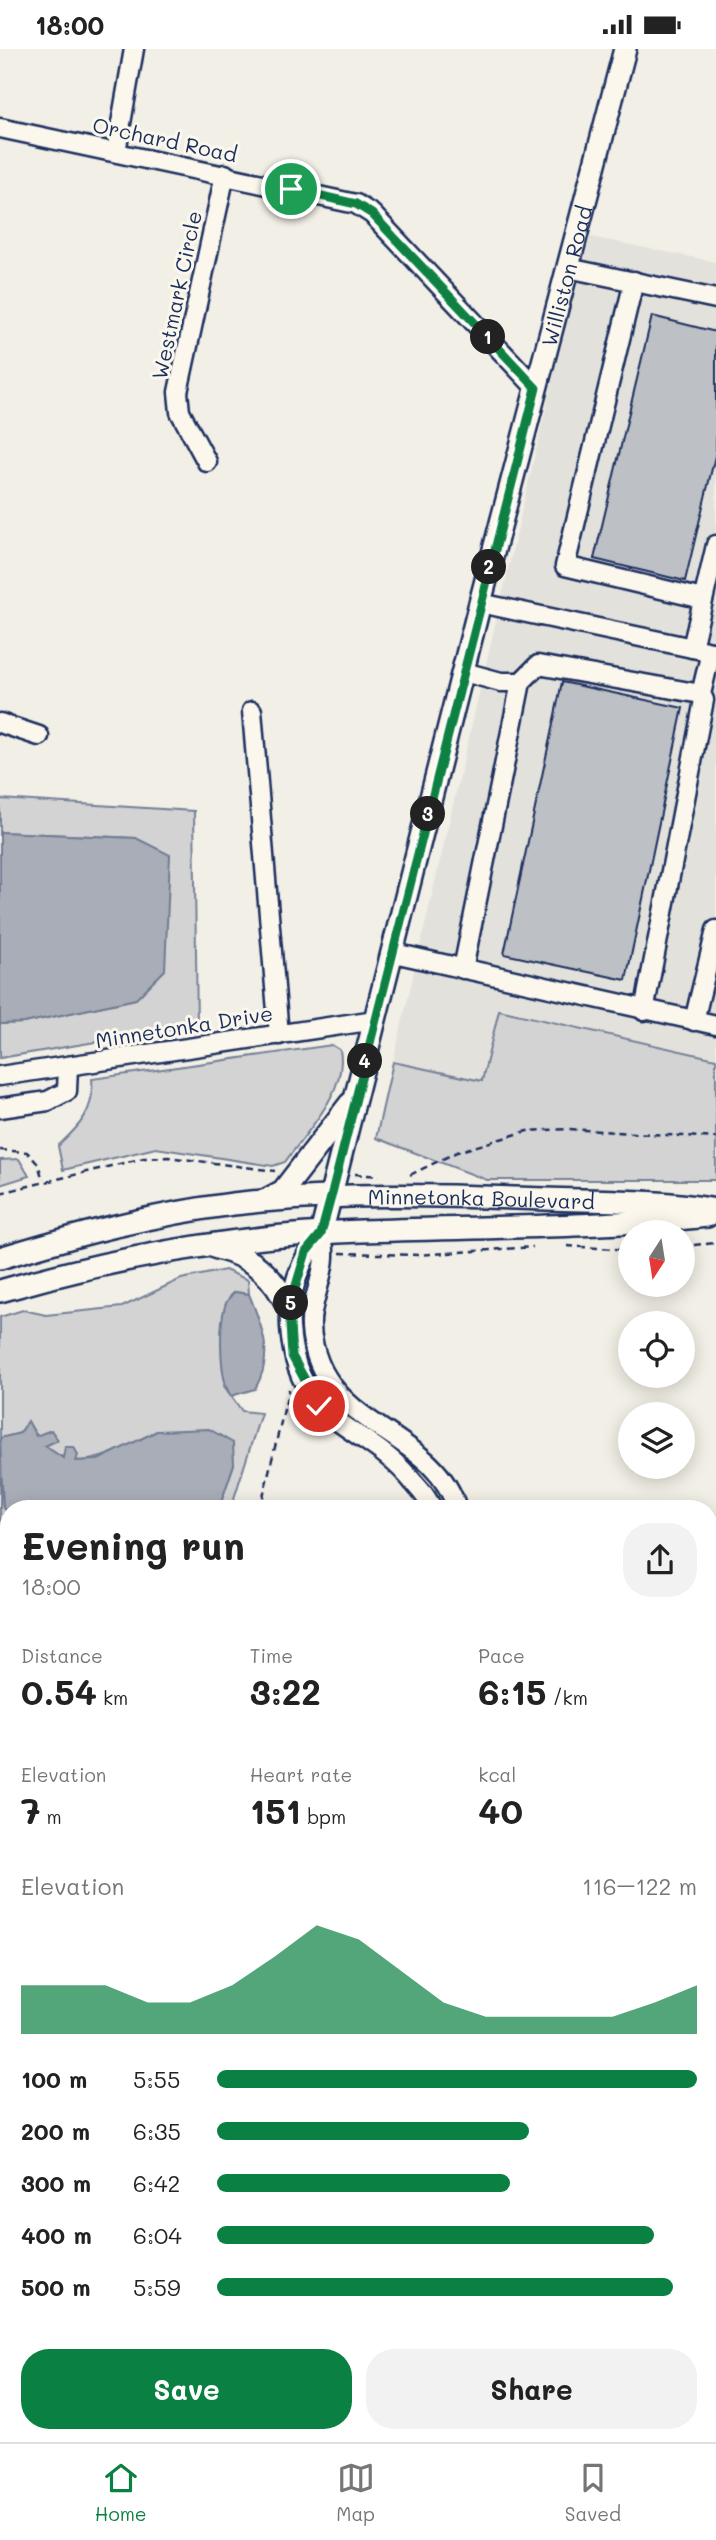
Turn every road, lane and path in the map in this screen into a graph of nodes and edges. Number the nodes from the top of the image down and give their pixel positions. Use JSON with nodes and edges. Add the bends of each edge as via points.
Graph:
{"nodes":[{"id":1,"x":134,"y":49,"type":"edge"},
{"id":2,"x":625,"y":49,"type":"edge"},
{"id":3,"x":0,"y":128,"type":"edge"},
{"id":4,"x":116,"y":152,"type":"junction"},
{"id":5,"x":225,"y":174,"type":"junction"},
{"id":6,"x":568,"y":268,"type":"junction"},
{"id":7,"x":634,"y":281,"type":"junction"},
{"id":8,"x":716,"y":299,"type":"edge"},
{"id":9,"x":536,"y":388,"type":"junction"},
{"id":10,"x":207,"y":462,"type":"dead end"},
{"id":11,"x":716,"y":545,"type":"edge"},
{"id":12,"x":703,"y":599,"type":"junction"},
{"id":13,"x":480,"y":603,"type":"junction"},
{"id":14,"x":692,"y":648,"type":"junction"},
{"id":15,"x":714,"y":652,"type":"edge"},
{"id":16,"x":464,"y":672,"type":"junction"},
{"id":17,"x":521,"y":682,"type":"junction"},
{"id":18,"x":701,"y":694,"type":"junction"},
{"id":19,"x":252,"y":711,"type":"dead end"},
{"id":20,"x":0,"y":723,"type":"edge"},
{"id":21,"x":39,"y":736,"type":"dead end"},
{"id":22,"x":716,"y":930,"type":"edge"},
{"id":23,"x":394,"y":953,"type":"junction"},
{"id":24,"x":463,"y":969,"type":"junction"},
{"id":25,"x":644,"y":1011,"type":"junction"},
{"id":26,"x":375,"y":1020,"type":"junction"},
{"id":27,"x":694,"y":1021,"type":"junction"},
{"id":28,"x":716,"y":1025,"type":"edge"},
{"id":29,"x":279,"y":1035,"type":"junction"},
{"id":30,"x":68,"y":1066,"type":"junction"},
{"id":31,"x":0,"y":1076,"type":"edge"},
{"id":32,"x":356,"y":1097,"type":"junction"},
{"id":33,"x":0,"y":1108,"type":"edge"},
{"id":34,"x":716,"y":1138,"type":"edge"},
{"id":35,"x":0,"y":1150,"type":"edge"},
{"id":36,"x":286,"y":1172,"type":"dead end"},
{"id":37,"x":369,"y":1174,"type":"dead end"},
{"id":38,"x":384,"y":1178,"type":"dead end"},
{"id":39,"x":399,"y":1178,"type":"dead end"},
{"id":40,"x":43,"y":1180,"type":"junction"},
{"id":41,"x":0,"y":1192,"type":"edge"},
{"id":42,"x":331,"y":1197,"type":"junction"},
{"id":43,"x":263,"y":1202,"type":"junction"},
{"id":44,"x":716,"y":1212,"type":"edge"},
{"id":45,"x":321,"y":1234,"type":"junction"},
{"id":46,"x":716,"y":1243,"type":"edge"},
{"id":47,"x":205,"y":1245,"type":"junction"},
{"id":48,"x":556,"y":1245,"type":"dead end"},
{"id":49,"x":695,"y":1245,"type":"edge"},
{"id":50,"x":535,"y":1247,"type":"dead end"},
{"id":51,"x":618,"y":1249,"type":"edge"},
{"id":52,"x":343,"y":1253,"type":"dead end"},
{"id":53,"x":0,"y":1258,"type":"edge"},
{"id":54,"x":0,"y":1291,"type":"edge"},
{"id":55,"x":289,"y":1309,"type":"junction"},
{"id":56,"x":291,"y":1378,"type":"dead end"},
{"id":57,"x":262,"y":1500,"type":"edge"},
{"id":58,"x":426,"y":1500,"type":"edge"},
{"id":59,"x":455,"y":1500,"type":"edge"}],
"edges":[{"from":1,"to":4,"type":"street"},
{"from":2,"to":6,"type":"main road","name":"Williston Road"},
{"from":3,"to":4,"type":"street","name":"Orchard Road"},
{"from":4,"to":5,"type":"street","name":"Orchard Road"},
{"from":5,"to":9,"type":"street","name":"Orchard Road","via":[[356,204],[372,214]]},
{"from":5,"to":10,"type":"street","name":"Westmark Circle","via":[[178,392],[180,412]]},
{"from":6,"to":7,"type":"street"},
{"from":6,"to":9,"type":"main road","name":"Williston Road"},
{"from":7,"to":8,"type":"street"},
{"from":7,"to":12,"type":"street","via":[[565,566]]},
{"from":9,"to":13,"type":"main road","name":"Williston Road"},
{"from":11,"to":12,"type":"street"},
{"from":12,"to":14,"type":"street"},
{"from":13,"to":14,"type":"street"},
{"from":13,"to":16,"type":"main road","name":"Williston Road"},
{"from":14,"to":15,"type":"street"},
{"from":15,"to":18,"type":"street"},
{"from":16,"to":17,"type":"street"},
{"from":16,"to":23,"type":"main road","name":"Williston Road"},
{"from":17,"to":18,"type":"street","via":[[538,665]]},
{"from":17,"to":24,"type":"street"},
{"from":18,"to":25,"type":"street","via":[[704,700]]},
{"from":19,"to":29,"type":"street"},
{"from":20,"to":21,"type":"street"},
{"from":22,"to":27,"type":"street"},
{"from":23,"to":24,"type":"street"},
{"from":23,"to":26,"type":"main road","name":"Williston Road"},
{"from":24,"to":25,"type":"street"},
{"from":25,"to":27,"type":"street"},
{"from":26,"to":29,"type":"street","name":"Minnetonka Drive"},
{"from":26,"to":32,"type":"main road","name":"Williston Road"},
{"from":27,"to":28,"type":"street"},
{"from":29,"to":30,"type":"street","name":"Minnetonka Drive"},
{"from":30,"to":31,"type":"street","name":"Minnetonka Drive"},
{"from":30,"to":33,"type":"street","via":[[67,1091],[48,1101]]},
{"from":32,"to":42,"type":"main road","name":"Williston Road"},
{"from":32,"to":43,"type":"main road","via":[[283,1191]]},
{"from":34,"to":39,"type":"path","via":[[569,1129],[527,1131],[457,1152]]},
{"from":35,"to":40,"type":"path","via":[[27,1152],[38,1164]]},
{"from":36,"to":40,"type":"path","via":[[169,1157],[144,1158]]},
{"from":37,"to":38,"type":"path"},
{"from":40,"to":41,"type":"path"},
{"from":42,"to":43,"type":"main road","name":"Minnetonka Boulevard"},
{"from":42,"to":44,"type":"main road","name":"Minnetonka Boulevard","via":[[485,1196],[667,1203]]},
{"from":42,"to":45,"type":"main road","name":"Williston Road"},
{"from":43,"to":53,"type":"main road","name":"Minnetonka Boulevard","via":[[156,1218]]},
{"from":44,"to":45,"type":"main road","name":"Minnetonka Boulevard","via":[[647,1222]]},
{"from":45,"to":47,"type":"main road","name":"Minnetonka Boulevard"},
{"from":45,"to":55,"type":"street","name":"Williston Road","via":[[306,1252]]},
{"from":45,"to":59,"type":"street","name":"Williston Road","via":[[327,1251],[311,1315],[318,1361],[340,1396],[436,1471]]},
{"from":46,"to":49,"type":"path"},
{"from":47,"to":54,"type":"main road","name":"Minnetonka Boulevard","via":[[113,1261]]},
{"from":47,"to":55,"type":"main road","via":[[234,1252],[267,1273]]},
{"from":48,"to":51,"type":"path"},
{"from":50,"to":52,"type":"path","via":[[418,1255]]},
{"from":55,"to":58,"type":"street","name":"Williston Road","via":[[292,1356],[319,1406],[406,1472]]},
{"from":56,"to":57,"type":"path"}]}
